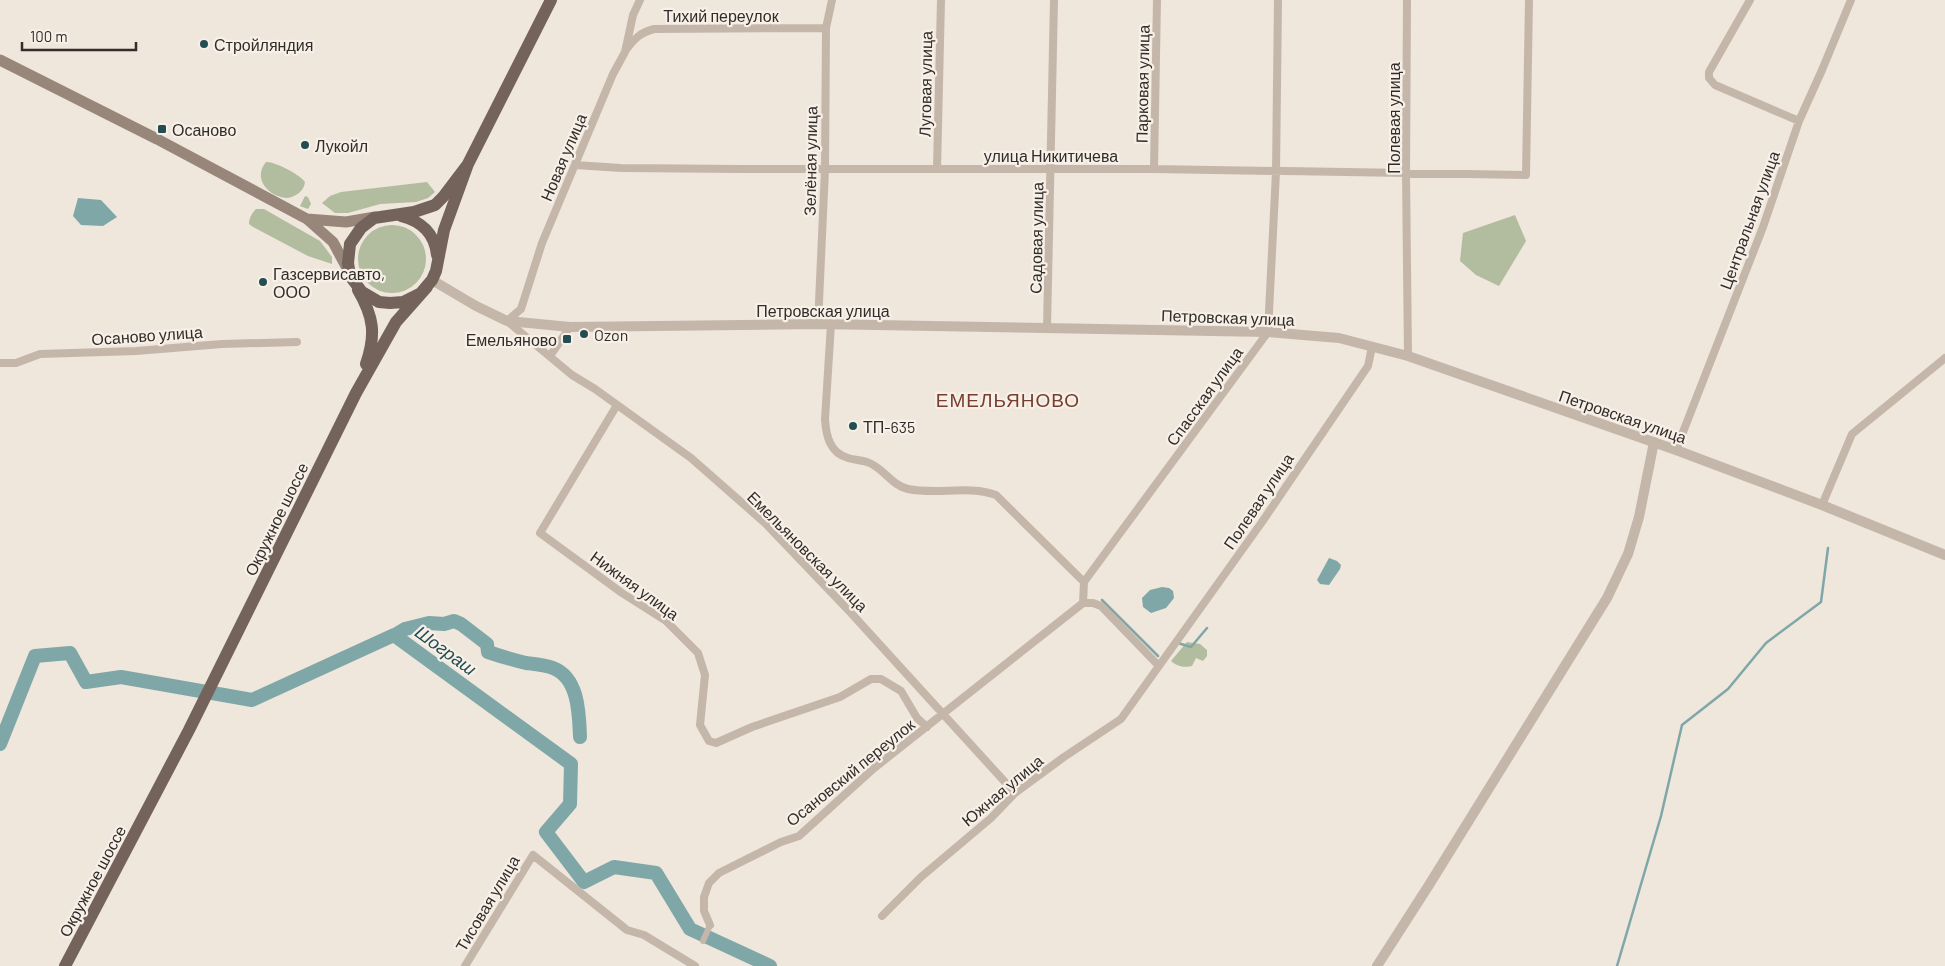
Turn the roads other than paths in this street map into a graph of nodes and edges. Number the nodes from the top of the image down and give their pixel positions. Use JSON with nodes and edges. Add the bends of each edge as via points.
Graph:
{"nodes":[{"id":1,"x":551,"y":0,"type":"edge"},
{"id":2,"x":640,"y":0,"type":"edge"},
{"id":3,"x":832,"y":0,"type":"edge"},
{"id":4,"x":941,"y":0,"type":"edge"},
{"id":5,"x":1054,"y":0,"type":"edge"},
{"id":6,"x":1158,"y":0,"type":"edge"},
{"id":7,"x":1278,"y":0,"type":"edge"},
{"id":8,"x":1407,"y":0,"type":"edge"},
{"id":9,"x":1529,"y":0,"type":"edge"},
{"id":10,"x":1750,"y":0,"type":"edge"},
{"id":11,"x":1851,"y":0,"type":"edge"},
{"id":12,"x":826,"y":28,"type":"junction"},
{"id":13,"x":625,"y":52,"type":"junction"},
{"id":14,"x":0,"y":60,"type":"edge"},
{"id":15,"x":1799,"y":121,"type":"junction"},
{"id":16,"x":468,"y":164,"type":"junction"},
{"id":17,"x":575,"y":165,"type":"junction"},
{"id":18,"x":937,"y":169,"type":"junction"},
{"id":19,"x":1052,"y":169,"type":"junction"},
{"id":20,"x":1154,"y":169,"type":"junction"},
{"id":21,"x":825,"y":170,"type":"junction"},
{"id":22,"x":1276,"y":172,"type":"junction"},
{"id":23,"x":1406,"y":172,"type":"junction"},
{"id":24,"x":396,"y":215,"type":"junction"},
{"id":25,"x":382,"y":216,"type":"junction"},
{"id":26,"x":307,"y":218,"type":"junction"},
{"id":27,"x":348,"y":270,"type":"junction"},
{"id":28,"x":432,"y":279,"type":"junction"},
{"id":29,"x":356,"y":286,"type":"junction"},
{"id":30,"x":507,"y":321,"type":"junction"},
{"id":31,"x":818,"y":324,"type":"junction"},
{"id":32,"x":831,"y":324,"type":"junction"},
{"id":33,"x":570,"y":327,"type":"junction"},
{"id":34,"x":1048,"y":328,"type":"junction"},
{"id":35,"x":1268,"y":332,"type":"junction"},
{"id":36,"x":297,"y":342,"type":"dead end"},
{"id":37,"x":1372,"y":347,"type":"junction"},
{"id":38,"x":550,"y":356,"type":"junction"},
{"id":39,"x":1408,"y":356,"type":"junction"},
{"id":40,"x":1945,"y":358,"type":"edge"},
{"id":41,"x":0,"y":363,"type":"edge"},
{"id":42,"x":356,"y":393,"type":"junction"},
{"id":43,"x":617,"y":405,"type":"junction"},
{"id":44,"x":1654,"y":442,"type":"junction"},
{"id":45,"x":1676,"y":450,"type":"junction"},
{"id":46,"x":1822,"y":505,"type":"junction"},
{"id":47,"x":1945,"y":556,"type":"edge"},
{"id":48,"x":1084,"y":582,"type":"junction"},
{"id":49,"x":1084,"y":603,"type":"junction"},
{"id":50,"x":1158,"y":665,"type":"junction"},
{"id":51,"x":942,"y":715,"type":"junction"},
{"id":52,"x":927,"y":727,"type":"junction"},
{"id":53,"x":1014,"y":793,"type":"junction"},
{"id":54,"x":882,"y":916,"type":"dead end"},
{"id":55,"x":710,"y":925,"type":"joint"},
{"id":56,"x":703,"y":941,"type":"dead end"},
{"id":57,"x":65,"y":966,"type":"edge"},
{"id":58,"x":465,"y":966,"type":"edge"},
{"id":59,"x":695,"y":966,"type":"edge"},
{"id":60,"x":1377,"y":966,"type":"edge"}],
"edges":[{"from":1,"to":16,"type":"main road"},
{"from":2,"to":13,"type":"street","name":"Новая улица","via":[[633,15]]},
{"from":3,"to":12,"type":"street","name":"Зелёная улица"},
{"from":4,"to":18,"type":"street","name":"Луговая улица"},
{"from":5,"to":19,"type":"street","name":"Садовая улица"},
{"from":6,"to":20,"type":"street","name":"Парковая улица"},
{"from":7,"to":22,"type":"street"},
{"from":8,"to":23,"type":"street","name":"Полевая улица"},
{"from":9,"to":23,"type":"street","name":"улица Никитичева","via":[[1526,175]]},
{"from":10,"to":15,"type":"street","via":[[1709,72],[1709,78],[1715,85]]},
{"from":11,"to":15,"type":"street","name":"Центральная улица"},
{"from":12,"to":13,"type":"street","name":"Тихий переулок","via":[[654,29],[635,38]]},
{"from":12,"to":21,"type":"street","name":"Зелёная улица"},
{"from":13,"to":17,"type":"street","name":"Новая улица"},
{"from":14,"to":26,"type":"main road"},
{"from":15,"to":45,"type":"street","name":"Центральная улица","via":[[1763,227]]},
{"from":16,"to":24,"type":"main road","via":[[435,205]]},
{"from":16,"to":28,"type":"main road","via":[[444,230]]},
{"from":17,"to":21,"type":"street","name":"улица Никитичева"},
{"from":17,"to":30,"type":"street","name":"Новая улица","via":[[542,244],[521,309]]},
{"from":18,"to":19,"type":"street","name":"улица Никитичева"},
{"from":18,"to":21,"type":"street","name":"улица Никитичева"},
{"from":19,"to":20,"type":"street","name":"улица Никитичева"},
{"from":19,"to":34,"type":"street","name":"Садовая улица"},
{"from":20,"to":22,"type":"street","name":"улица Никитичева"},
{"from":21,"to":31,"type":"street","name":"Зелёная улица"},
{"from":22,"to":23,"type":"street","name":"улица Никитичева"},
{"from":22,"to":35,"type":"street"},
{"from":23,"to":39,"type":"street","name":"Полевая улица"},
{"from":24,"to":25,"type":"main road"},
{"from":24,"to":28,"type":"main road","via":[[415,220],[427,231],[435,246]]},
{"from":25,"to":26,"type":"main road","via":[[346,222]]},
{"from":25,"to":27,"type":"main road","via":[[367,222],[353,239]]},
{"from":26,"to":27,"type":"main road","via":[[333,242]]},
{"from":27,"to":29,"type":"main road"},
{"from":28,"to":29,"type":"main road","via":[[408,300],[390,304],[373,299]]},
{"from":28,"to":30,"type":"street","name":"Петровская улица"},
{"from":28,"to":42,"type":"main road","name":"Окружное шоссе","via":[[396,322]]},
{"from":29,"to":42,"type":"main road","name":"Окружное шоссе","via":[[370,316],[372,331],[370,352]]},
{"from":30,"to":33,"type":"street","name":"Петровская улица"},
{"from":30,"to":38,"type":"street","name":"Емельяновская улица"},
{"from":31,"to":32,"type":"street","name":"Петровская улица"},
{"from":31,"to":33,"type":"street","name":"Петровская улица"},
{"from":32,"to":34,"type":"street","name":"Петровская улица"},
{"from":32,"to":48,"type":"street","via":[[825,419],[826,432],[835,451],[873,464],[906,489],[996,495]]},
{"from":33,"to":38,"type":"street"},
{"from":34,"to":35,"type":"street","name":"Петровская улица"},
{"from":35,"to":37,"type":"street","name":"Петровская улица","via":[[1339,338]]},
{"from":35,"to":48,"type":"street","name":"Спасская улица"},
{"from":36,"to":41,"type":"street","name":"Осаново улица","via":[[40,354],[16,363]]},
{"from":37,"to":39,"type":"street","name":"Петровская улица"},
{"from":37,"to":50,"type":"street","name":"Полевая улица","via":[[1368,366],[1262,522]]},
{"from":38,"to":43,"type":"street","name":"Емельяновская улица"},
{"from":39,"to":44,"type":"street","name":"Петровская улица"},
{"from":40,"to":46,"type":"street","via":[[1852,434]]},
{"from":42,"to":57,"type":"main road","name":"Окружное шоссе","via":[[189,730]]},
{"from":43,"to":51,"type":"street","name":"Емельяновская улица","via":[[691,458],[765,523]]},
{"from":43,"to":52,"type":"street","name":"Нижняя улица","via":[[540,533],[666,621],[698,652],[705,675],[700,725],[709,741],[716,743],[840,697],[871,679],[881,679],[901,691],[913,712]]},
{"from":44,"to":45,"type":"street","name":"Петровская улица"},
{"from":44,"to":60,"type":"street","via":[[1628,554],[1607,598]]},
{"from":45,"to":46,"type":"street","name":"Петровская улица"},
{"from":46,"to":47,"type":"street","name":"Петровская улица"},
{"from":48,"to":49,"type":"street"},
{"from":49,"to":50,"type":"street","via":[[1101,606]]},
{"from":49,"to":51,"type":"street"},
{"from":50,"to":53,"type":"street","name":"Южная улица","via":[[1121,719]]},
{"from":51,"to":52,"type":"street","name":"Осановский переулок"},
{"from":51,"to":53,"type":"street","name":"Емельяновская улица"},
{"from":52,"to":55,"type":"street","name":"Осановский переулок","via":[[872,769],[799,836],[718,873],[709,882],[704,897],[704,911]]},
{"from":53,"to":54,"type":"street","name":"Южная улица","via":[[991,818],[921,877]]},
{"from":55,"to":56,"type":"street"},
{"from":58,"to":59,"type":"street","name":"Тисовая улица","via":[[533,855],[627,930],[644,935]]}]}
